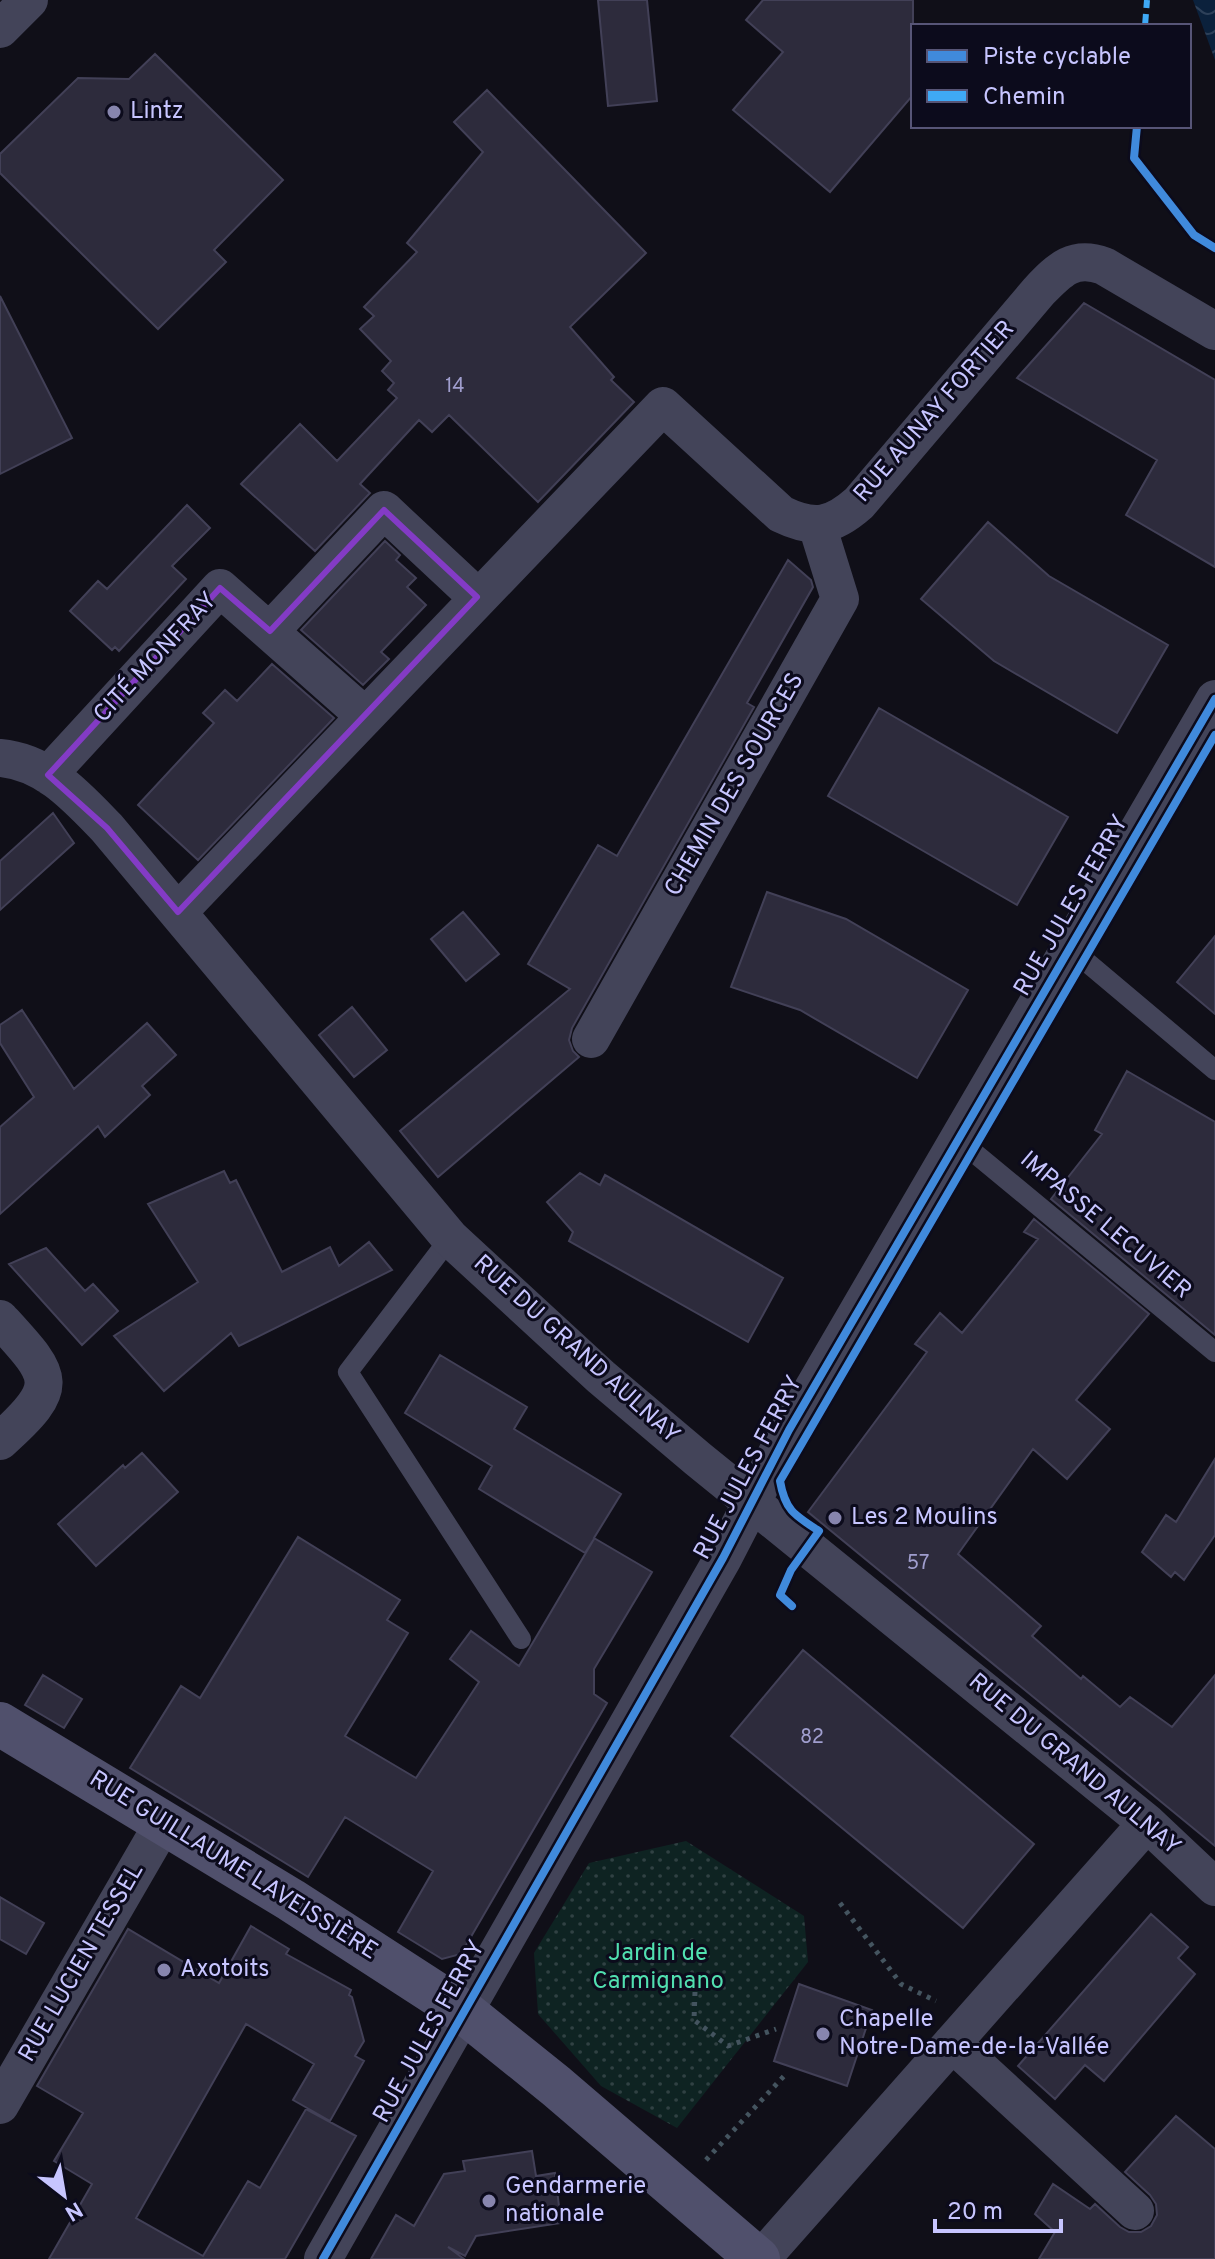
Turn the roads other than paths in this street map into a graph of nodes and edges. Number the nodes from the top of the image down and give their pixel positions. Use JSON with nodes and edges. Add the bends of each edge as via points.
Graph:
{"nodes":[{"id":1,"x":29,"y":0,"type":"edge"},
{"id":2,"x":0,"y":29,"type":"edge"},
{"id":3,"x":1215,"y":331,"type":"edge"},
{"id":4,"x":817,"y":525,"type":"junction"},
{"id":5,"x":477,"y":597,"type":"junction"},
{"id":6,"x":270,"y":631,"type":"junction"},
{"id":7,"x":1215,"y":699,"type":"edge"},
{"id":8,"x":365,"y":716,"type":"junction"},
{"id":9,"x":0,"y":758,"type":"edge"},
{"id":10,"x":48,"y":775,"type":"junction"},
{"id":11,"x":178,"y":912,"type":"junction"},
{"id":12,"x":1070,"y":948,"type":"junction"},
{"id":13,"x":591,"y":1039,"type":"dead end"},
{"id":14,"x":1215,"y":1070,"type":"edge"},
{"id":15,"x":960,"y":1141,"type":"junction"},
{"id":16,"x":450,"y":1238,"type":"junction"},
{"id":17,"x":0,"y":1319,"type":"edge"},
{"id":18,"x":1215,"y":1352,"type":"edge"},
{"id":19,"x":0,"y":1441,"type":"edge"},
{"id":20,"x":750,"y":1503,"type":"junction"},
{"id":21,"x":521,"y":1639,"type":"dead end"},
{"id":22,"x":0,"y":1724,"type":"edge"},
{"id":23,"x":164,"y":1822,"type":"junction"},
{"id":24,"x":1147,"y":1823,"type":"junction"},
{"id":25,"x":1215,"y":1887,"type":"edge"},
{"id":26,"x":464,"y":2012,"type":"junction"},
{"id":27,"x":963,"y":2031,"type":"junction"},
{"id":28,"x":0,"y":2105,"type":"edge"},
{"id":29,"x":1135,"y":2211,"type":"dead end"},
{"id":30,"x":323,"y":2259,"type":"edge"},
{"id":31,"x":760,"y":2259,"type":"edge"}],
"edges":[{"from":1,"to":2,"type":"street"},
{"from":3,"to":4,"type":"street","name":"RUE AUNAY FORTIER","via":[[1104,266],[1089,261],[1061,269],[859,503]]},
{"from":4,"to":5,"type":"street","via":[[781,514],[663,406]]},
{"from":4,"to":13,"type":"street","name":"CHEMIN DES SOURCES","via":[[840,599]]},
{"from":5,"to":6,"type":"street","via":[[384,510]]},
{"from":5,"to":8,"type":"street"},
{"from":6,"to":8,"type":"street","name":"CITÉ MONFRAY"},
{"from":6,"to":10,"type":"street","name":"CITÉ MONFRAY","via":[[220,588]]},
{"from":7,"to":12,"type":"street","name":"RUE JULES FERRY"},
{"from":8,"to":11,"type":"street"},
{"from":9,"to":10,"type":"street","name":"RUE DU GRAND AULNAY","via":[[33,764]]},
{"from":10,"to":11,"type":"street","name":"RUE DU GRAND AULNAY","via":[[107,828]]},
{"from":11,"to":16,"type":"street","name":"RUE DU GRAND AULNAY"},
{"from":12,"to":14,"type":"lane"},
{"from":12,"to":15,"type":"street","name":"RUE JULES FERRY"},
{"from":15,"to":18,"type":"lane","name":"IMPASSE LECUVIER"},
{"from":15,"to":20,"type":"street","name":"RUE JULES FERRY"},
{"from":16,"to":20,"type":"street","name":"RUE DU GRAND AULNAY","via":[[601,1377]]},
{"from":16,"to":21,"type":"lane","via":[[348,1372]]},
{"from":17,"to":19,"type":"street","via":[[44,1374],[37,1405]]},
{"from":20,"to":24,"type":"street","name":"RUE DU GRAND AULNAY"},
{"from":20,"to":26,"type":"street","name":"RUE JULES FERRY"},
{"from":22,"to":23,"type":"street","name":"RUE GUILLAUME LAVEISSIÈRE"},
{"from":23,"to":26,"type":"street","name":"RUE GUILLAUME LAVEISSIÈRE"},
{"from":23,"to":28,"type":"street","name":"RUE LUCIEN TESSEL"},
{"from":24,"to":25,"type":"street","name":"RUE DU GRAND AULNAY"},
{"from":24,"to":27,"type":"street"},
{"from":26,"to":30,"type":"street","name":"RUE JULES FERRY"},
{"from":26,"to":31,"type":"street","name":"RUE GUILLAUME LAVEISSIÈRE"},
{"from":27,"to":29,"type":"street"},
{"from":27,"to":31,"type":"street"}]}
